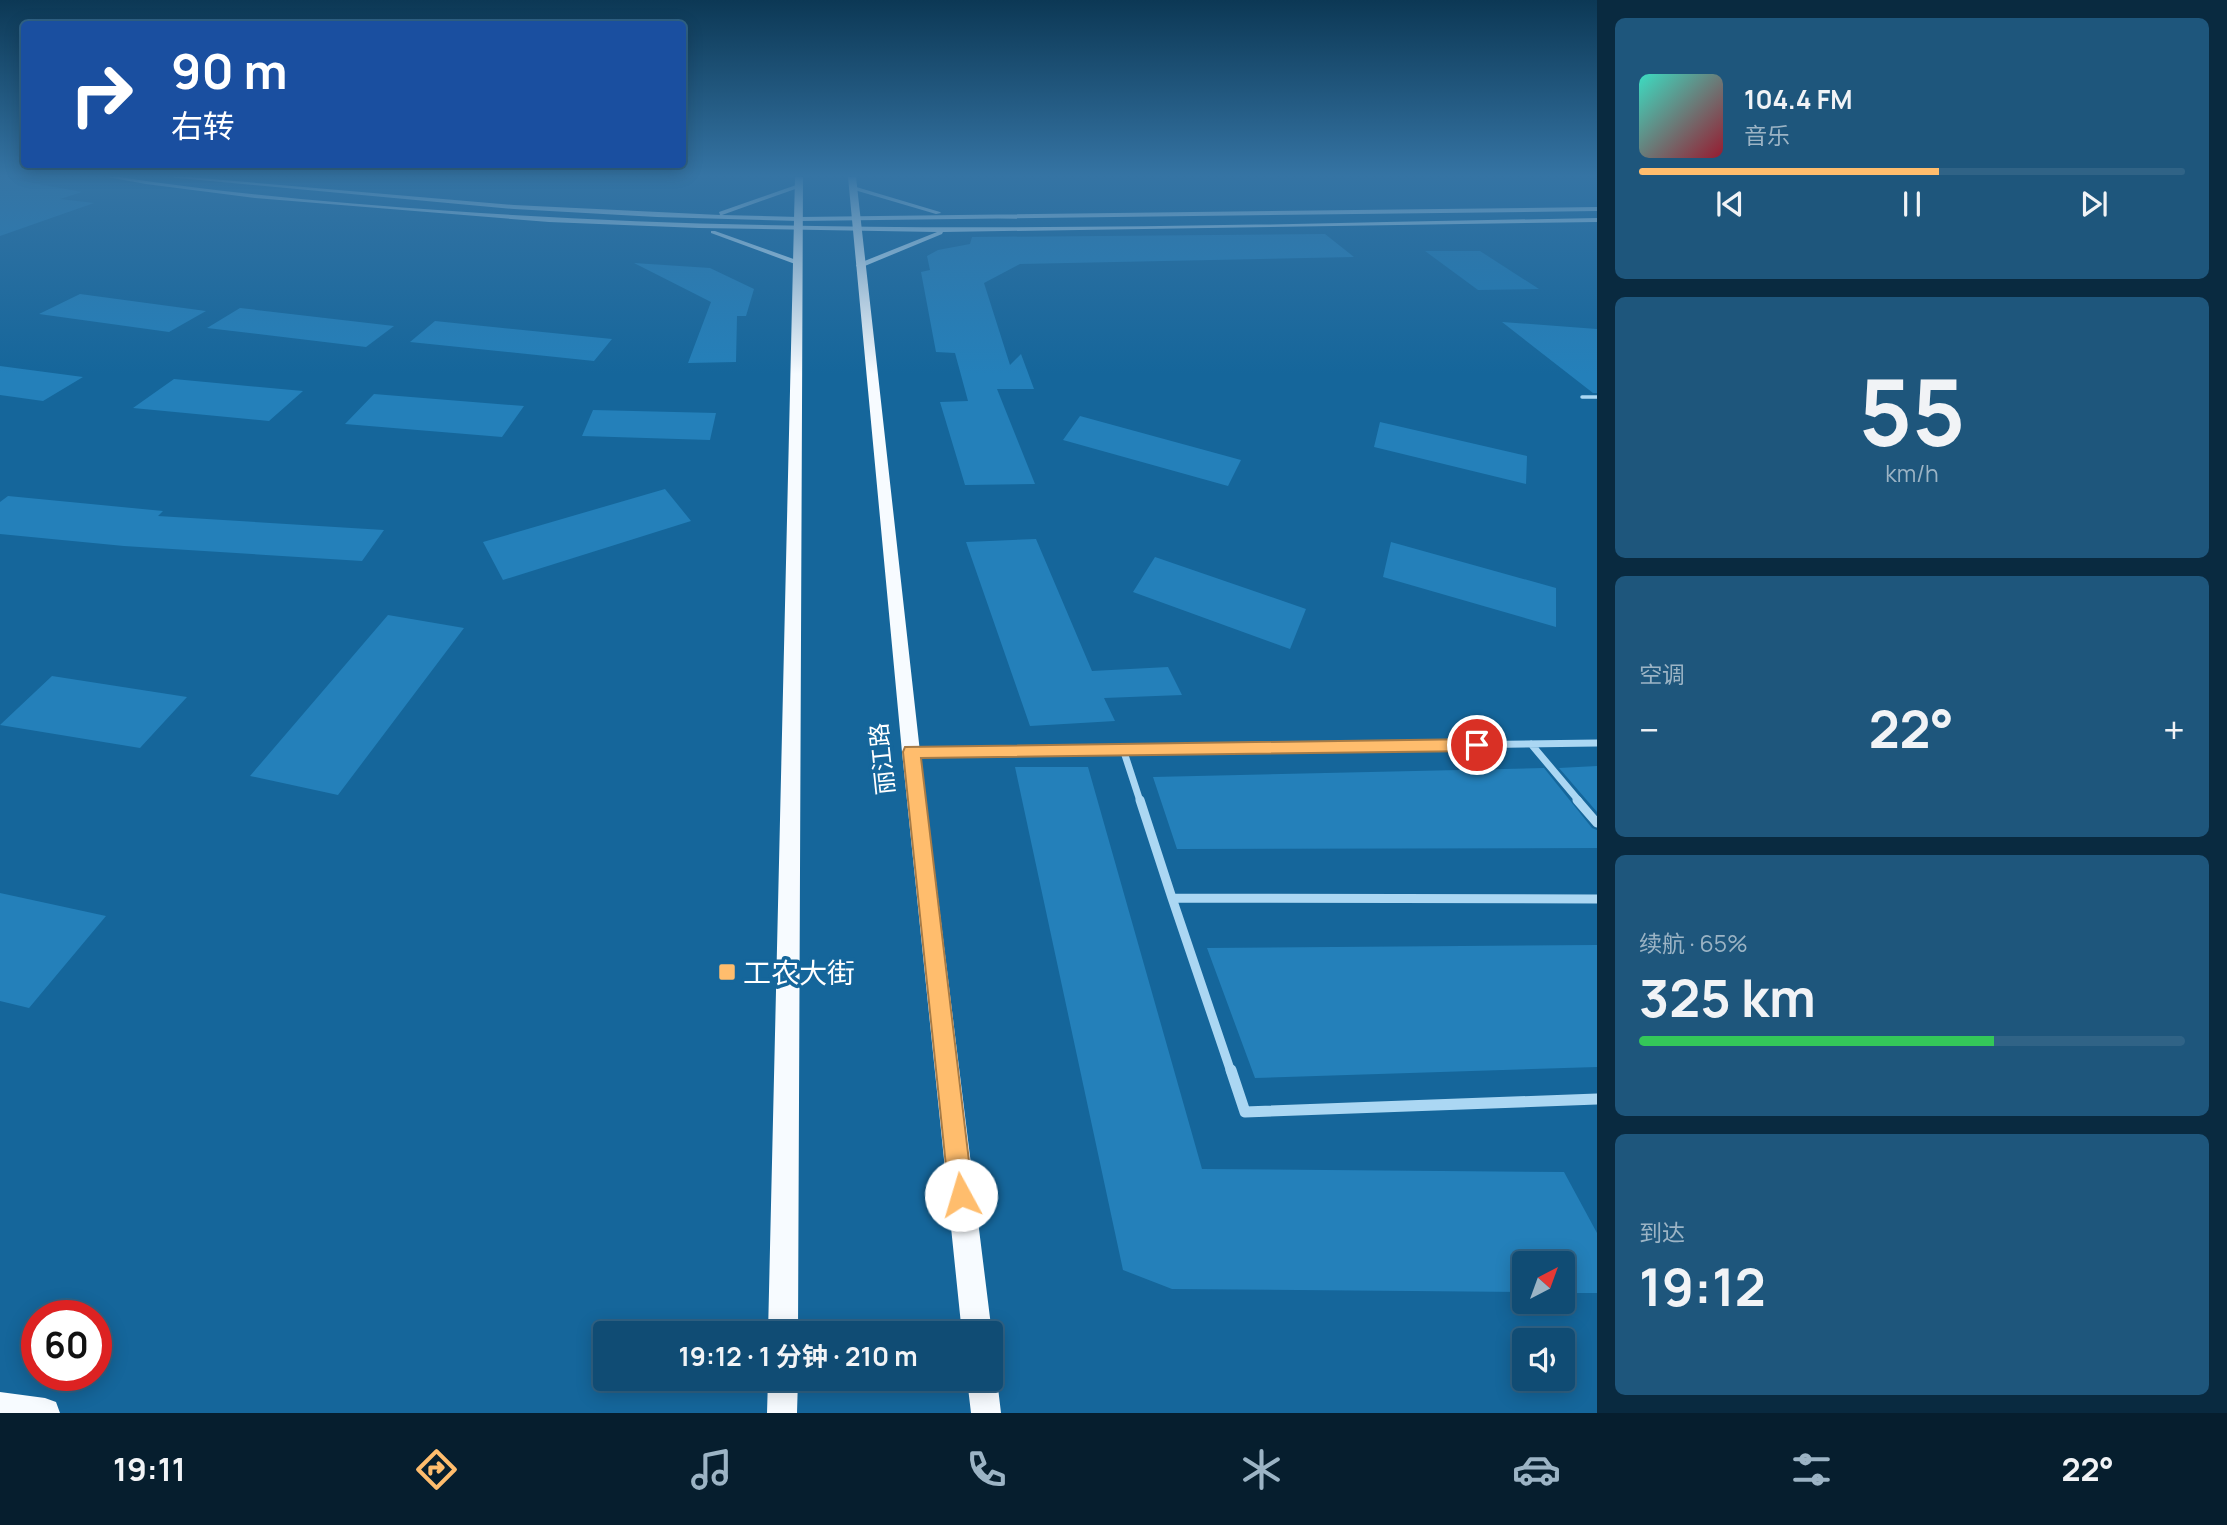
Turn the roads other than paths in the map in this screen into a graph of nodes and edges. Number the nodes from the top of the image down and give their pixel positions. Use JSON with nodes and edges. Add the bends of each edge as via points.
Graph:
{"nodes":[{"id":1,"x":744,"y":243,"type":"edge"},
{"id":2,"x":799,"y":243,"type":"edge"},
{"id":3,"x":858,"y":243,"type":"edge"},
{"id":4,"x":916,"y":243,"type":"edge"},
{"id":5,"x":798,"y":262,"type":"junction"},
{"id":6,"x":860,"y":266,"type":"junction"},
{"id":7,"x":1582,"y":397,"type":"dead end"},
{"id":8,"x":1597,"y":397,"type":"edge"},
{"id":9,"x":1597,"y":743,"type":"edge"},
{"id":10,"x":1531,"y":744,"type":"junction"},
{"id":11,"x":1123,"y":749,"type":"junction"},
{"id":12,"x":911,"y":752,"type":"junction"},
{"id":13,"x":1597,"y":823,"type":"edge"},
{"id":14,"x":1172,"y":898,"type":"junction"},
{"id":15,"x":1597,"y":899,"type":"edge"},
{"id":16,"x":1597,"y":1099,"type":"edge"},
{"id":17,"x":783,"y":1321,"type":"edge"},
{"id":18,"x":976,"y":1321,"type":"edge"},
{"id":19,"x":783,"y":1391,"type":"edge"},
{"id":20,"x":983,"y":1391,"type":"edge"},
{"id":21,"x":0,"y":1407,"type":"edge"},
{"id":22,"x":45,"y":1413,"type":"edge"},
{"id":23,"x":782,"y":1413,"type":"edge"},
{"id":24,"x":986,"y":1413,"type":"edge"}],
"edges":[{"from":1,"to":5,"type":"main road"},
{"from":2,"to":5,"type":"main road"},
{"from":3,"to":6,"type":"main road","name":"丽江路"},
{"from":4,"to":6,"type":"main road"},
{"from":5,"to":17,"type":"main road"},
{"from":6,"to":12,"type":"main road","name":"丽江路"},
{"from":7,"to":8,"type":"lane"},
{"from":9,"to":10,"type":"street"},
{"from":10,"to":11,"type":"street"},
{"from":10,"to":13,"type":"street"},
{"from":11,"to":12,"type":"street"},
{"from":11,"to":14,"type":"street"},
{"from":12,"to":18,"type":"main road","name":"丽江路"},
{"from":14,"to":15,"type":"street"},
{"from":14,"to":16,"type":"street","via":[[1245,1112]]},
{"from":19,"to":23,"type":"main road"},
{"from":20,"to":24,"type":"main road"},
{"from":21,"to":22,"type":"main road"}]}
